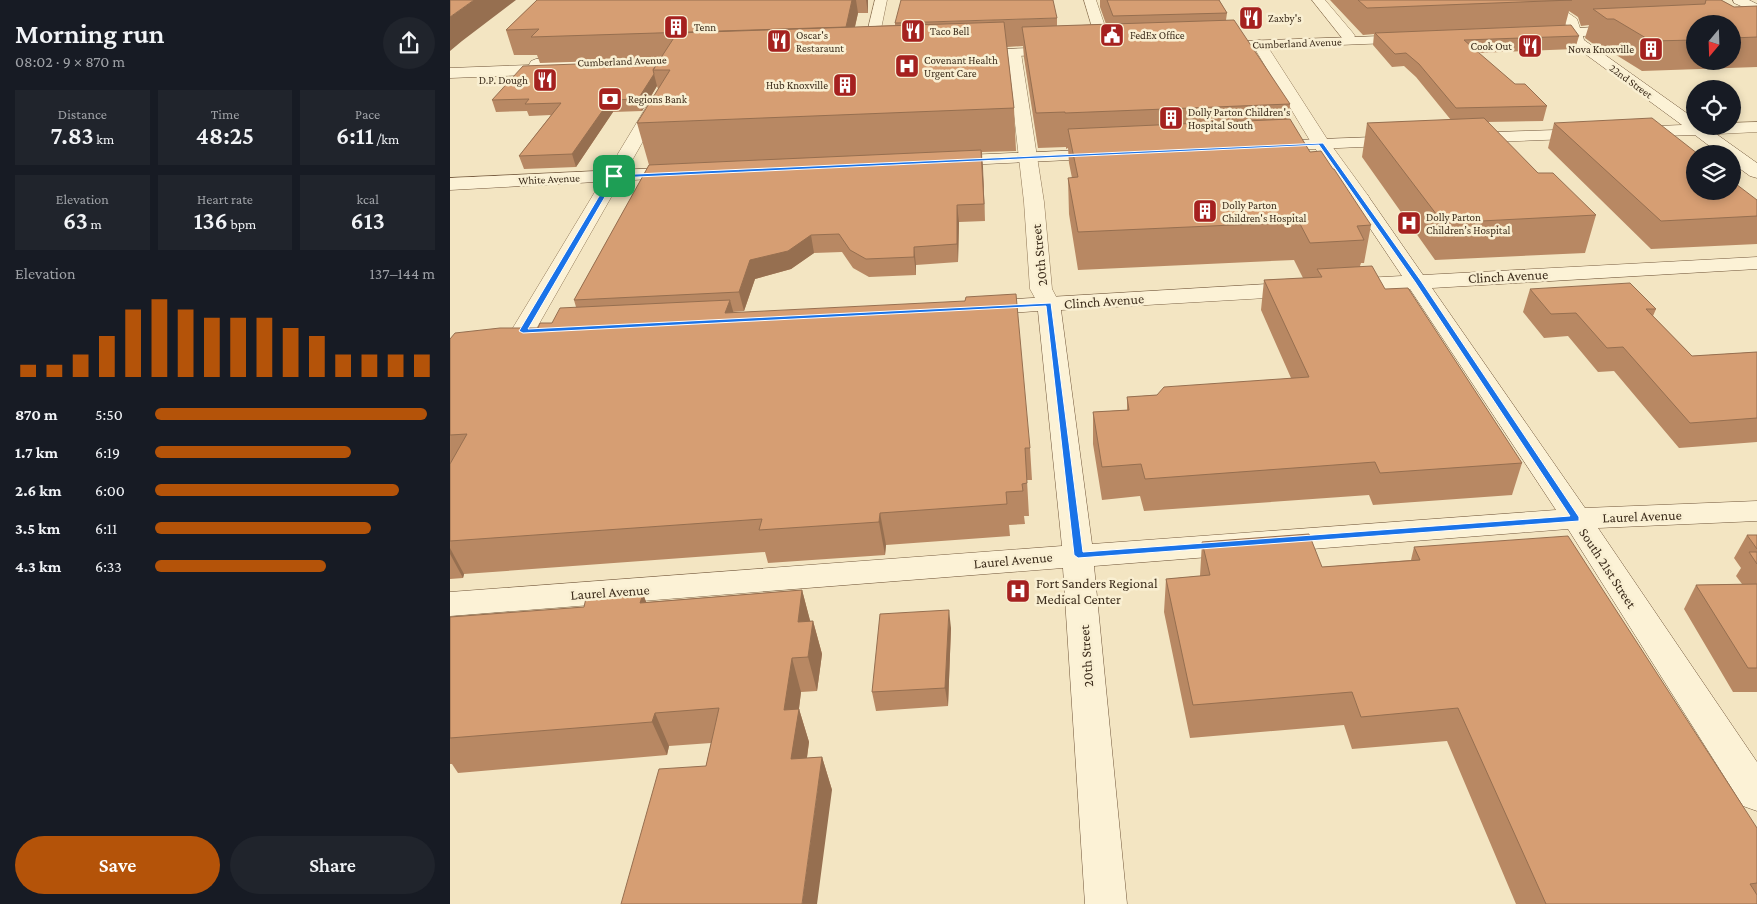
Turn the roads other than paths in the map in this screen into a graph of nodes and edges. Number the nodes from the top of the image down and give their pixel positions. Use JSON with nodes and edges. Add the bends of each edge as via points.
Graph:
{"nodes":[{"id":1,"x":881,"y":0,"type":"edge"},
{"id":2,"x":1090,"y":0,"type":"edge"},
{"id":3,"x":1318,"y":0,"type":"edge"},
{"id":4,"x":1541,"y":0,"type":"edge"},
{"id":5,"x":1740,"y":0,"type":"edge"},
{"id":6,"x":1757,"y":9,"type":"edge"},
{"id":7,"x":1686,"y":26,"type":"edge"},
{"id":8,"x":1574,"y":31,"type":"junction"},
{"id":9,"x":1524,"y":32,"type":"edge"},
{"id":10,"x":1348,"y":36,"type":"junction"},
{"id":11,"x":1257,"y":42,"type":"junction"},
{"id":12,"x":1199,"y":44,"type":"edge"},
{"id":13,"x":1014,"y":50,"type":"junction"},
{"id":14,"x":956,"y":52,"type":"edge"},
{"id":15,"x":868,"y":55,"type":"junction"},
{"id":16,"x":887,"y":55,"type":"edge"},
{"id":17,"x":850,"y":56,"type":"edge"},
{"id":18,"x":684,"y":58,"type":"junction"},
{"id":19,"x":712,"y":61,"type":"edge"},
{"id":20,"x":450,"y":67,"type":"edge"},
{"id":21,"x":450,"y":73,"type":"edge"},
{"id":22,"x":1686,"y":121,"type":"edge"},
{"id":23,"x":1757,"y":127,"type":"edge"},
{"id":24,"x":1741,"y":128,"type":"edge"},
{"id":25,"x":1686,"y":130,"type":"edge"},
{"id":26,"x":1706,"y":135,"type":"edge"},
{"id":27,"x":1445,"y":139,"type":"edge"},
{"id":28,"x":1416,"y":140,"type":"edge"},
{"id":29,"x":1321,"y":144,"type":"junction"},
{"id":30,"x":1720,"y":145,"type":"edge"},
{"id":31,"x":1250,"y":147,"type":"edge"},
{"id":32,"x":1124,"y":153,"type":"edge"},
{"id":33,"x":1028,"y":157,"type":"junction"},
{"id":34,"x":1741,"y":160,"type":"edge"},
{"id":35,"x":930,"y":162,"type":"edge"},
{"id":36,"x":1757,"y":172,"type":"edge"},
{"id":37,"x":696,"y":173,"type":"edge"},
{"id":38,"x":614,"y":176,"type":"junction"},
{"id":39,"x":450,"y":184,"type":"edge"},
{"id":40,"x":1757,"y":263,"type":"edge"},
{"id":41,"x":1418,"y":281,"type":"junction"},
{"id":42,"x":1049,"y":304,"type":"junction"},
{"id":43,"x":959,"y":309,"type":"edge"},
{"id":44,"x":549,"y":330,"type":"edge"},
{"id":45,"x":1757,"y":512,"type":"edge"},
{"id":46,"x":1576,"y":519,"type":"junction"},
{"id":47,"x":1078,"y":555,"type":"junction"},
{"id":48,"x":450,"y":604,"type":"edge"},
{"id":49,"x":1757,"y":794,"type":"edge"},
{"id":50,"x":1106,"y":904,"type":"edge"}],
"edges":[{"from":1,"to":15,"type":"street"},
{"from":2,"to":13,"type":"street","via":[[1114,46]]},
{"from":3,"to":10,"type":"street"},
{"from":4,"to":8,"type":"street","name":"22nd Street","via":[[1572,22]]},
{"from":5,"to":6,"type":"street"},
{"from":7,"to":8,"type":"street"},
{"from":8,"to":9,"type":"street"},
{"from":8,"to":22,"type":"street","name":"22nd Street","via":[[1578,42]]},
{"from":10,"to":11,"type":"street","name":"Cumberland Avenue"},
{"from":10,"to":11,"type":"street","name":"Cumberland Avenue","via":[[1425,36]]},
{"from":11,"to":12,"type":"street","name":"Cumberland Avenue"},
{"from":11,"to":29,"type":"street","name":"South 21st Street"},
{"from":13,"to":14,"type":"street"},
{"from":13,"to":33,"type":"street","name":"20th Street"},
{"from":15,"to":16,"type":"street"},
{"from":15,"to":17,"type":"street"},
{"from":18,"to":19,"type":"street","name":"Cumberland Avenue"},
{"from":18,"to":20,"type":"street","name":"Cumberland Avenue"},
{"from":18,"to":21,"type":"street","name":"Cumberland Avenue"},
{"from":18,"to":38,"type":"street"},
{"from":23,"to":24,"type":"street"},
{"from":25,"to":27,"type":"street"},
{"from":26,"to":30,"type":"street","name":"22nd Street"},
{"from":28,"to":29,"type":"street"},
{"from":29,"to":31,"type":"street"},
{"from":29,"to":41,"type":"street","name":"South 21st Street"},
{"from":32,"to":33,"type":"street"},
{"from":33,"to":35,"type":"street"},
{"from":33,"to":42,"type":"street","name":"20th Street","via":[[1041,289]]},
{"from":34,"to":36,"type":"street","name":"22nd Street"},
{"from":37,"to":38,"type":"street","name":"White Avenue"},
{"from":38,"to":39,"type":"street","name":"White Avenue"},
{"from":38,"to":44,"type":"street","via":[[513,331]]},
{"from":40,"to":41,"type":"street","name":"Clinch Avenue"},
{"from":41,"to":42,"type":"street","name":"Clinch Avenue"},
{"from":41,"to":46,"type":"street","name":"South 21st Street"},
{"from":42,"to":43,"type":"street","name":"Clinch Avenue"},
{"from":42,"to":47,"type":"street","name":"20th Street"},
{"from":45,"to":46,"type":"street","name":"Laurel Avenue"},
{"from":46,"to":47,"type":"street","name":"Laurel Avenue"},
{"from":46,"to":49,"type":"street","name":"South 21st Street"},
{"from":47,"to":48,"type":"street","name":"Laurel Avenue"},
{"from":47,"to":50,"type":"street","name":"20th Street"}]}
